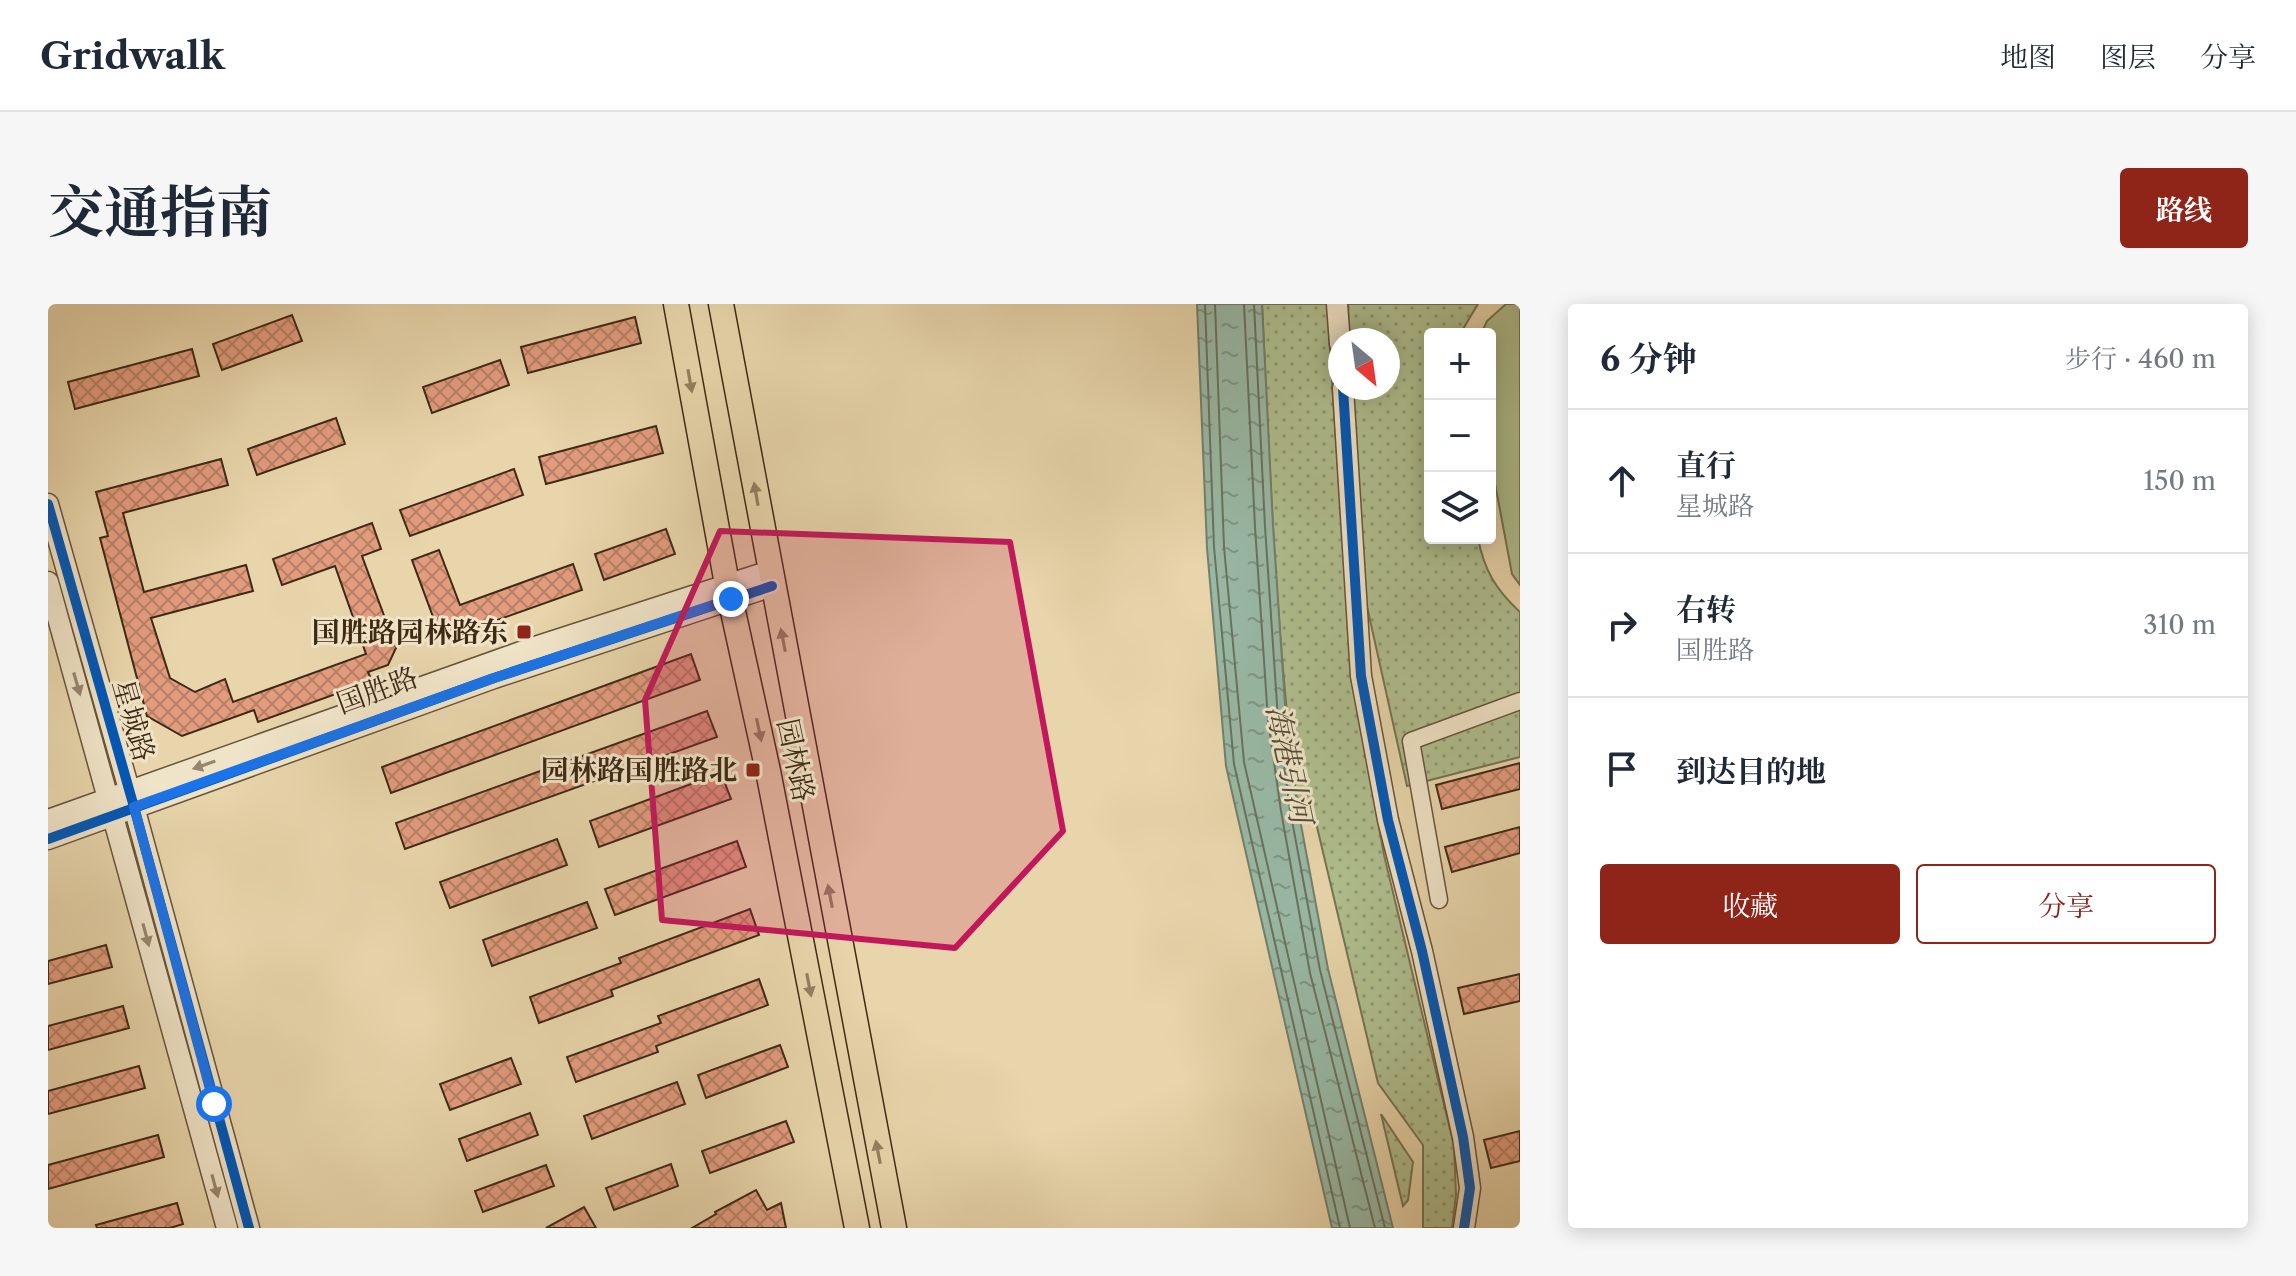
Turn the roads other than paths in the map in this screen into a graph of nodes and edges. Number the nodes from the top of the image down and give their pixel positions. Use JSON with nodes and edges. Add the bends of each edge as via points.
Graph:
{"nodes":[{"id":1,"x":676,"y":304,"type":"edge"},
{"id":2,"x":721,"y":304,"type":"edge"},
{"id":3,"x":1337,"y":304,"type":"edge"},
{"id":4,"x":1339,"y":328,"type":"edge"},
{"id":5,"x":1344,"y":400,"type":"edge"},
{"id":6,"x":48,"y":504,"type":"edge"},
{"id":7,"x":771,"y":578,"type":"junction"},
{"id":8,"x":48,"y":582,"type":"edge"},
{"id":9,"x":729,"y":592,"type":"junction"},
{"id":10,"x":1520,"y":701,"type":"edge"},
{"id":11,"x":121,"y":803,"type":"junction"},
{"id":12,"x":48,"y":820,"type":"edge"},
{"id":13,"x":48,"y":839,"type":"edge"},
{"id":14,"x":1439,"y":900,"type":"dead end"},
{"id":15,"x":227,"y":1228,"type":"edge"},
{"id":16,"x":249,"y":1228,"type":"edge"},
{"id":17,"x":857,"y":1228,"type":"edge"},
{"id":18,"x":894,"y":1228,"type":"edge"},
{"id":19,"x":1464,"y":1228,"type":"edge"}],
"edges":[{"from":1,"to":9,"type":"main road","name":"园林路","one_way":true},
{"from":7,"to":2,"type":"main road","name":"园林路","one_way":true},
{"from":3,"to":4,"type":"street"},
{"from":5,"to":19,"type":"street","via":[[1361,676],[1388,820],[1463,1137],[1470,1188]]},
{"from":6,"to":11,"type":"street","name":"星城路"},
{"from":7,"to":9,"type":"street","name":"国胜路"},
{"from":18,"to":7,"type":"main road","name":"园林路","one_way":true},
{"from":8,"to":11,"type":"street","name":"星城路","one_way":true},
{"from":9,"to":11,"type":"street","name":"国胜路","via":[[494,678]]},
{"from":9,"to":17,"type":"main road","name":"园林路","one_way":true},
{"from":10,"to":14,"type":"street","via":[[1411,741]]},
{"from":11,"to":12,"type":"street","name":"国胜路"},
{"from":11,"to":13,"type":"street","name":"国胜路"},
{"from":11,"to":15,"type":"street","name":"星城路","one_way":true},
{"from":11,"to":16,"type":"street","name":"星城路"}]}
